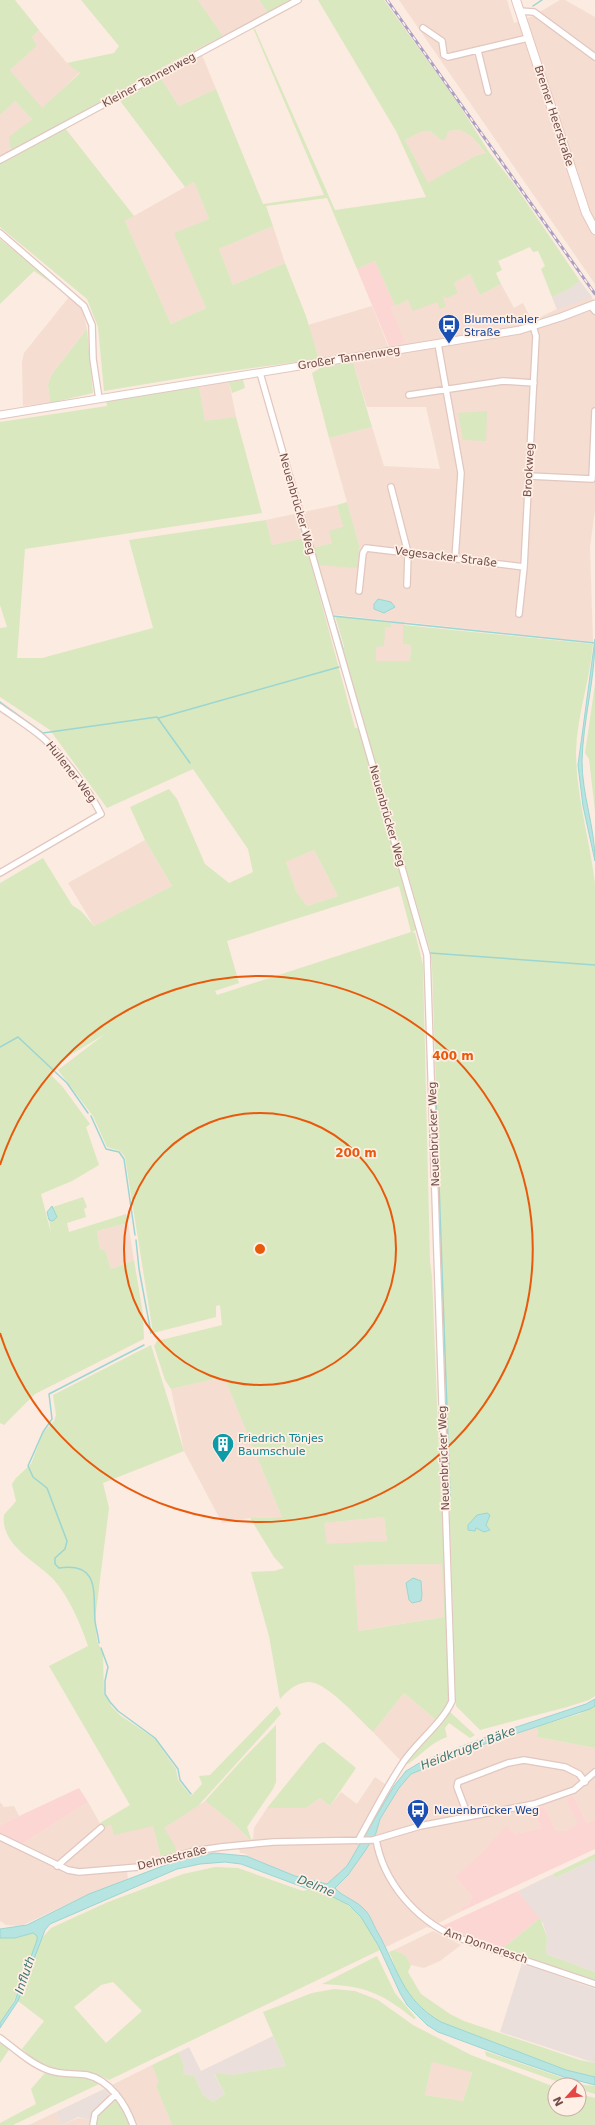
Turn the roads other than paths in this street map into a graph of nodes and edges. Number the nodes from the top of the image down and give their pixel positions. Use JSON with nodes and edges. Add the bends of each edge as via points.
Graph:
{"nodes":[{"id":1,"x":298,"y":0,"type":"edge"},
{"id":2,"x":516,"y":0,"type":"edge"},
{"id":3,"x":519,"y":11,"type":"junction"},
{"id":4,"x":423,"y":28,"type":"dead end"},
{"id":5,"x":528,"y":38,"type":"junction"},
{"id":6,"x":478,"y":51,"type":"junction"},
{"id":7,"x":595,"y":57,"type":"edge"},
{"id":8,"x":488,"y":92,"type":"dead end"},
{"id":9,"x":0,"y":160,"type":"edge"},
{"id":10,"x":595,"y":230,"type":"edge"},
{"id":11,"x":0,"y":233,"type":"edge"},
{"id":12,"x":594,"y":307,"type":"edge"},
{"id":13,"x":533,"y":326,"type":"junction"},
{"id":14,"x":438,"y":344,"type":"junction"},
{"id":15,"x":260,"y":373,"type":"junction"},
{"id":16,"x":534,"y":383,"type":"junction"},
{"id":17,"x":446,"y":389,"type":"junction"},
{"id":18,"x":409,"y":395,"type":"dead end"},
{"id":19,"x":99,"y":399,"type":"junction"},
{"id":20,"x":595,"y":411,"type":"edge"},
{"id":21,"x":0,"y":416,"type":"edge"},
{"id":22,"x":529,"y":476,"type":"junction"},
{"id":23,"x":391,"y":487,"type":"dead end"},
{"id":24,"x":408,"y":553,"type":"junction"},
{"id":25,"x":455,"y":559,"type":"junction"},
{"id":26,"x":524,"y":567,"type":"junction"},
{"id":27,"x":408,"y":585,"type":"dead end"},
{"id":28,"x":359,"y":591,"type":"dead end"},
{"id":29,"x":519,"y":614,"type":"dead end"},
{"id":30,"x":0,"y":707,"type":"edge"},
{"id":31,"x":0,"y":873,"type":"edge"},
{"id":32,"x":595,"y":1772,"type":"edge"},
{"id":33,"x":585,"y":1782,"type":"junction"},
{"id":34,"x":468,"y":1816,"type":"junction"},
{"id":35,"x":101,"y":1828,"type":"dead end"},
{"id":36,"x":0,"y":1837,"type":"edge"},
{"id":37,"x":375,"y":1839,"type":"junction"},
{"id":38,"x":358,"y":1841,"type":"junction"},
{"id":39,"x":57,"y":1866,"type":"junction"},
{"id":40,"x":595,"y":1984,"type":"edge"},
{"id":41,"x":0,"y":2038,"type":"edge"},
{"id":42,"x":116,"y":2094,"type":"junction"},
{"id":43,"x":93,"y":2125,"type":"edge"},
{"id":44,"x":133,"y":2125,"type":"edge"}],
"edges":[{"from":1,"to":9,"type":"street","name":"Kleiner Tannenweg"},
{"from":2,"to":3,"type":"main road","name":"Bremer Heerstraße"},
{"from":3,"to":5,"type":"main road","name":"Bremer Heerstraße"},
{"from":3,"to":7,"type":"street","via":[[534,12]]},
{"from":4,"to":6,"type":"street","via":[[442,41],[445,56]]},
{"from":5,"to":6,"type":"street"},
{"from":5,"to":10,"type":"main road","name":"Bremer Heerstraße","via":[[586,214]]},
{"from":6,"to":8,"type":"street"},
{"from":11,"to":19,"type":"street","via":[[84,306],[92,325],[93,359]]},
{"from":12,"to":13,"type":"street","name":"Großer Tannenweg"},
{"from":13,"to":14,"type":"street","name":"Großer Tannenweg"},
{"from":13,"to":16,"type":"street","name":"Brookweg","via":[[536,336]]},
{"from":14,"to":15,"type":"street","name":"Großer Tannenweg"},
{"from":14,"to":17,"type":"street"},
{"from":15,"to":19,"type":"street","name":"Großer Tannenweg"},
{"from":15,"to":38,"type":"street","name":"Neuenbrücker Weg","via":[[428,955],[452,1701],[404,1762]]},
{"from":16,"to":17,"type":"street","via":[[503,381]]},
{"from":16,"to":22,"type":"street","name":"Brookweg"},
{"from":17,"to":18,"type":"street"},
{"from":17,"to":25,"type":"street","via":[[461,472]]},
{"from":19,"to":21,"type":"street","name":"Großer Tannenweg"},
{"from":20,"to":22,"type":"street","via":[[592,479]]},
{"from":22,"to":26,"type":"street","name":"Brookweg"},
{"from":23,"to":24,"type":"street"},
{"from":24,"to":25,"type":"street","name":"Vegesacker Straße"},
{"from":24,"to":27,"type":"street"},
{"from":24,"to":28,"type":"street","name":"Vegesacker Straße","via":[[366,548]]},
{"from":25,"to":26,"type":"street","name":"Vegesacker Straße"},
{"from":26,"to":29,"type":"street","name":"Brookweg"},
{"from":30,"to":31,"type":"street","name":"Hullener Weg","via":[[53,747],[94,800],[101,814]]},
{"from":32,"to":33,"type":"street","name":"Delmestraße"},
{"from":33,"to":34,"type":"street","name":"Delmestraße","via":[[558,1797],[534,1804]]},
{"from":33,"to":34,"type":"street","via":[[579,1774],[565,1767],[531,1760],[508,1763],[458,1782],[457,1787]]},
{"from":34,"to":37,"type":"street","name":"Delmestraße"},
{"from":35,"to":39,"type":"street"},
{"from":36,"to":39,"type":"street","name":"Delmestraße"},
{"from":37,"to":38,"type":"street","name":"Delmestraße"},
{"from":37,"to":40,"type":"street","name":"Am Donneresch","via":[[380,1856],[400,1894],[417,1913],[435,1927],[461,1939]]},
{"from":38,"to":39,"type":"street","name":"Delmestraße","via":[[273,1842],[220,1847],[194,1851],[148,1866],[79,1872]]},
{"from":41,"to":42,"type":"street","via":[[41,2067],[62,2073],[88,2075]]},
{"from":42,"to":43,"type":"street","via":[[95,2114]]},
{"from":42,"to":44,"type":"street","via":[[126,2108]]}]}
